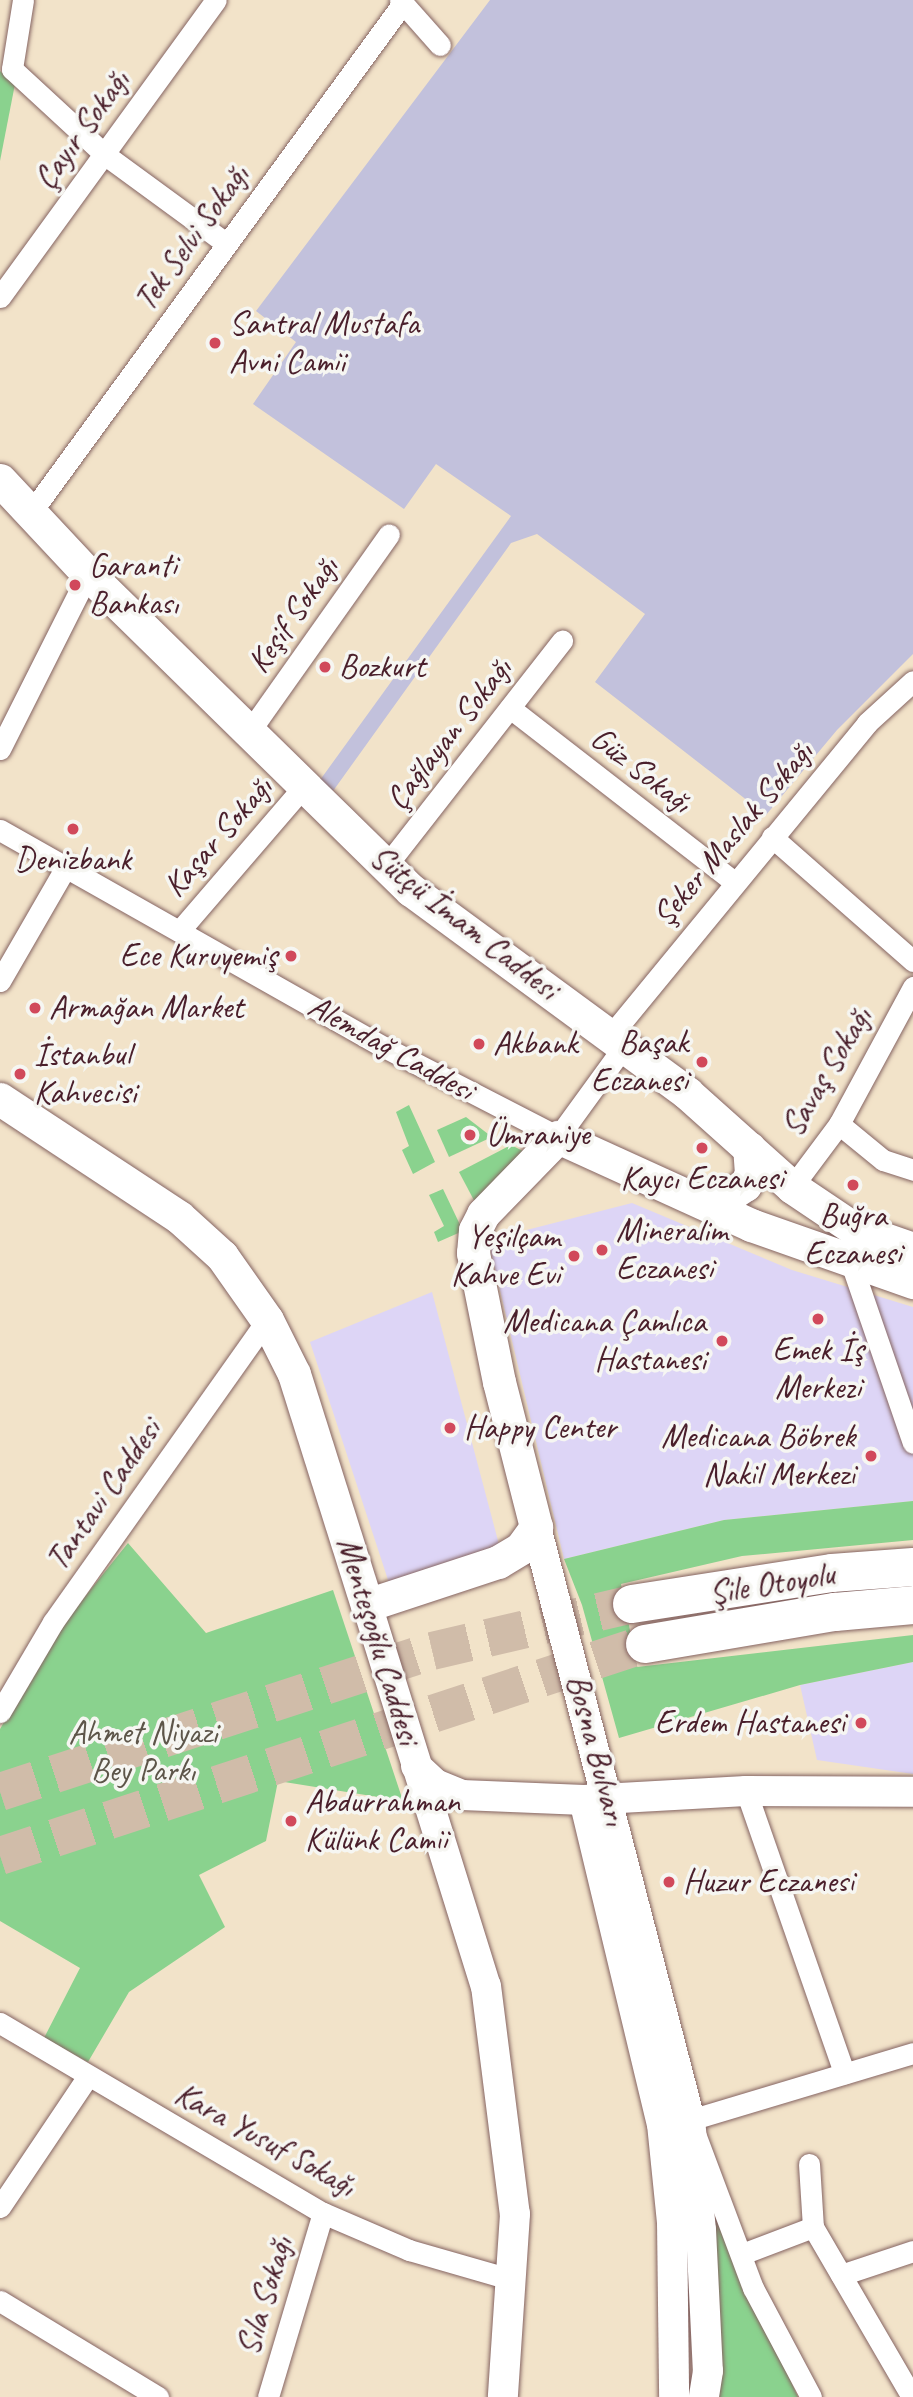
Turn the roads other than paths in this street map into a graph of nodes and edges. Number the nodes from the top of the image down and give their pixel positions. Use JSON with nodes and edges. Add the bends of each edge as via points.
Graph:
{"nodes":[{"id":1,"x":23,"y":0,"type":"edge"},
{"id":2,"x":214,"y":1,"type":"edge"},
{"id":3,"x":401,"y":1,"type":"edge"},
{"id":4,"x":440,"y":45,"type":"dead end"},
{"id":5,"x":104,"y":154,"type":"junction"},
{"id":6,"x":227,"y":244,"type":"junction"},
{"id":7,"x":0,"y":296,"type":"edge"},
{"id":8,"x":10,"y":498,"type":"edge"},
{"id":9,"x":389,"y":534,"type":"dead end"},
{"id":10,"x":88,"y":574,"type":"junction"},
{"id":11,"x":562,"y":641,"type":"dead end"},
{"id":12,"x":913,"y":681,"type":"edge"},
{"id":13,"x":905,"y":701,"type":"edge"},
{"id":14,"x":510,"y":708,"type":"junction"},
{"id":15,"x":248,"y":732,"type":"junction"},
{"id":16,"x":0,"y":750,"type":"edge"},
{"id":17,"x":303,"y":787,"type":"junction"},
{"id":18,"x":0,"y":830,"type":"edge"},
{"id":19,"x":772,"y":837,"type":"junction"},
{"id":20,"x":67,"y":865,"type":"junction"},
{"id":21,"x":386,"y":866,"type":"junction"},
{"id":22,"x":734,"y":882,"type":"junction"},
{"id":23,"x":181,"y":929,"type":"junction"},
{"id":24,"x":913,"y":961,"type":"edge"},
{"id":25,"x":0,"y":981,"type":"edge"},
{"id":26,"x":913,"y":987,"type":"edge"},
{"id":27,"x":618,"y":1040,"type":"junction"},
{"id":28,"x":0,"y":1099,"type":"edge"},
{"id":29,"x":839,"y":1124,"type":"junction"},
{"id":30,"x":558,"y":1137,"type":"junction"},
{"id":31,"x":749,"y":1148,"type":"junction"},
{"id":32,"x":913,"y":1170,"type":"edge"},
{"id":33,"x":792,"y":1186,"type":"junction"},
{"id":34,"x":712,"y":1206,"type":"junction"},
{"id":35,"x":773,"y":1234,"type":"junction"},
{"id":36,"x":913,"y":1249,"type":"edge"},
{"id":37,"x":851,"y":1263,"type":"junction"},
{"id":38,"x":913,"y":1282,"type":"edge"},
{"id":39,"x":267,"y":1320,"type":"junction"},
{"id":40,"x":913,"y":1443,"type":"edge"},
{"id":41,"x":536,"y":1527,"type":"junction"},
{"id":42,"x":913,"y":1567,"type":"edge"},
{"id":43,"x":632,"y":1604,"type":"tunnel mouth"},
{"id":44,"x":367,"y":1605,"type":"junction"},
{"id":45,"x":913,"y":1605,"type":"edge"},
{"id":46,"x":645,"y":1644,"type":"tunnel mouth"},
{"id":47,"x":0,"y":1712,"type":"edge"},
{"id":48,"x":416,"y":1766,"type":"junction"},
{"id":49,"x":746,"y":1791,"type":"junction"},
{"id":50,"x":913,"y":1792,"type":"edge"},
{"id":51,"x":462,"y":1795,"type":"junction"},
{"id":52,"x":596,"y":1799,"type":"junction"},
{"id":53,"x":435,"y":1826,"type":"junction"},
{"id":54,"x":0,"y":2024,"type":"edge"},
{"id":55,"x":913,"y":2053,"type":"edge"},
{"id":56,"x":844,"y":2073,"type":"junction"},
{"id":57,"x":88,"y":2076,"type":"junction"},
{"id":58,"x":690,"y":2120,"type":"junction"},
{"id":59,"x":809,"y":2164,"type":"dead end"},
{"id":60,"x":0,"y":2207,"type":"edge"},
{"id":61,"x":323,"y":2213,"type":"junction"},
{"id":62,"x":813,"y":2227,"type":"junction"},
{"id":63,"x":913,"y":2251,"type":"edge"},
{"id":64,"x":742,"y":2254,"type":"junction"},
{"id":65,"x":841,"y":2275,"type":"junction"},
{"id":66,"x":513,"y":2280,"type":"junction"},
{"id":67,"x":0,"y":2301,"type":"edge"},
{"id":68,"x":158,"y":2397,"type":"edge"},
{"id":69,"x":268,"y":2397,"type":"edge"},
{"id":70,"x":503,"y":2397,"type":"edge"},
{"id":71,"x":674,"y":2397,"type":"edge"},
{"id":72,"x":705,"y":2397,"type":"edge"},
{"id":73,"x":811,"y":2397,"type":"edge"},
{"id":74,"x":912,"y":2397,"type":"edge"}],
"edges":[{"from":1,"to":5,"type":"street","via":[[12,69]]},
{"from":2,"to":5,"type":"street","name":"Çayır Sokağı"},
{"from":3,"to":4,"type":"street"},
{"from":3,"to":6,"type":"street","name":"Tek Selvi Sokağı"},
{"from":5,"to":6,"type":"street"},
{"from":5,"to":7,"type":"street","name":"Çayır Sokağı"},
{"from":6,"to":8,"type":"street","name":"Tek Selvi Sokağı"},
{"from":8,"to":10,"type":"main road","name":"Sütçü İmam Caddesi"},
{"from":9,"to":15,"type":"street","name":"Keşif Sokağı"},
{"from":10,"to":15,"type":"main road","name":"Sütçü İmam Caddesi"},
{"from":10,"to":16,"type":"street"},
{"from":11,"to":14,"type":"street","name":"Çağlayan Sokağı"},
{"from":12,"to":13,"type":"street","name":"Şeker Maslak Sokağı"},
{"from":13,"to":19,"type":"street","name":"Şeker Maslak Sokağı","via":[[867,723]]},
{"from":14,"to":21,"type":"street","name":"Çağlayan Sokağı"},
{"from":14,"to":22,"type":"street","name":"Güz Sokağı"},
{"from":15,"to":17,"type":"main road","name":"Sütçü İmam Caddesi"},
{"from":17,"to":21,"type":"main road","name":"Sütçü İmam Caddesi"},
{"from":17,"to":23,"type":"street","name":"Kaşar Sokağı"},
{"from":18,"to":20,"type":"street","name":"Alemdağ Caddesi"},
{"from":19,"to":22,"type":"street","name":"Şeker Maslak Sokağı"},
{"from":19,"to":24,"type":"street"},
{"from":20,"to":23,"type":"street","name":"Alemdağ Caddesi"},
{"from":20,"to":25,"type":"street"},
{"from":21,"to":27,"type":"main road","name":"Sütçü İmam Caddesi","via":[[411,890]]},
{"from":22,"to":27,"type":"street","name":"Şeker Maslak Sokağı"},
{"from":23,"to":30,"type":"street","name":"Alemdağ Caddesi","via":[[384,1046]]},
{"from":26,"to":29,"type":"street","name":"Savaş Sokağı"},
{"from":27,"to":30,"type":"street","name":"Şeker Maslak Sokağı"},
{"from":27,"to":31,"type":"main road","name":"Sütçü İmam Caddesi"},
{"from":28,"to":39,"type":"main road","name":"Menteşoğlu Caddesi","via":[[179,1217],[222,1255]]},
{"from":29,"to":32,"type":"street","via":[[883,1160]]},
{"from":29,"to":33,"type":"street","name":"Savaş Sokağı"},
{"from":30,"to":34,"type":"main road","name":"Alemdağ Caddesi"},
{"from":30,"to":41,"type":"main road","name":"Bosna Bulvarı","via":[[483,1214],[475,1230],[473,1253],[499,1382]]},
{"from":31,"to":33,"type":"main road","name":"Sütçü İmam Caddesi"},
{"from":31,"to":34,"type":"main road","via":[[752,1161],[746,1185]]},
{"from":33,"to":35,"type":"main road","via":[[769,1202],[766,1224]]},
{"from":33,"to":36,"type":"main road","name":"Sütçü İmam Caddesi","via":[[853,1228]]},
{"from":34,"to":35,"type":"main road","name":"Alemdağ Caddesi"},
{"from":35,"to":37,"type":"main road","name":"Alemdağ Caddesi"},
{"from":37,"to":38,"type":"main road","name":"Alemdağ Caddesi"},
{"from":37,"to":40,"type":"street"},
{"from":39,"to":44,"type":"main road","name":"Menteşoğlu Caddesi","via":[[308,1409]]},
{"from":39,"to":47,"type":"street","name":"Tantavi Caddesi","via":[[53,1622]]},
{"from":41,"to":44,"type":"main road","via":[[521,1548],[498,1562]]},
{"from":41,"to":52,"type":"main road","name":"Bosna Bulvarı"},
{"from":42,"to":43,"type":"highway","name":"Şile Otoyolu","via":[[832,1573]]},
{"from":44,"to":48,"type":"main road","name":"Menteşoğlu Caddesi"},
{"from":45,"to":46,"type":"highway","name":"Şile Otoyolu","via":[[835,1612]]},
{"from":48,"to":51,"type":"main road","via":[[435,1784]]},
{"from":48,"to":53,"type":"main road","name":"Menteşoğlu Caddesi"},
{"from":49,"to":50,"type":"main road"},
{"from":49,"to":52,"type":"main road"},
{"from":49,"to":56,"type":"street"},
{"from":51,"to":52,"type":"main road"},
{"from":51,"to":53,"type":"main road"},
{"from":52,"to":58,"type":"main road","name":"Bosna Bulvarı"},
{"from":52,"to":71,"type":"main road","name":"Bosna Bulvarı","via":[[662,2124],[672,2222]]},
{"from":53,"to":66,"type":"main road","name":"Menteşoğlu Caddesi","via":[[486,1986],[515,2214]]},
{"from":54,"to":57,"type":"street","name":"Kara Yusuf Sokağı"},
{"from":55,"to":56,"type":"street"},
{"from":56,"to":58,"type":"street"},
{"from":57,"to":60,"type":"street"},
{"from":57,"to":61,"type":"street","name":"Kara Yusuf Sokağı"},
{"from":58,"to":64,"type":"street"},
{"from":58,"to":72,"type":"main road","name":"Bosna Bulvarı","via":[[701,2230]]},
{"from":59,"to":62,"type":"street"},
{"from":61,"to":66,"type":"street","name":"Kara Yusuf Sokağı","via":[[409,2250]]},
{"from":61,"to":69,"type":"street","name":"Sıla Sokağı"},
{"from":62,"to":64,"type":"street"},
{"from":62,"to":65,"type":"street"},
{"from":63,"to":65,"type":"street"},
{"from":64,"to":73,"type":"street","via":[[753,2288]]},
{"from":65,"to":74,"type":"street"},
{"from":66,"to":70,"type":"main road","name":"Menteşoğlu Caddesi"},
{"from":67,"to":68,"type":"street"}]}
